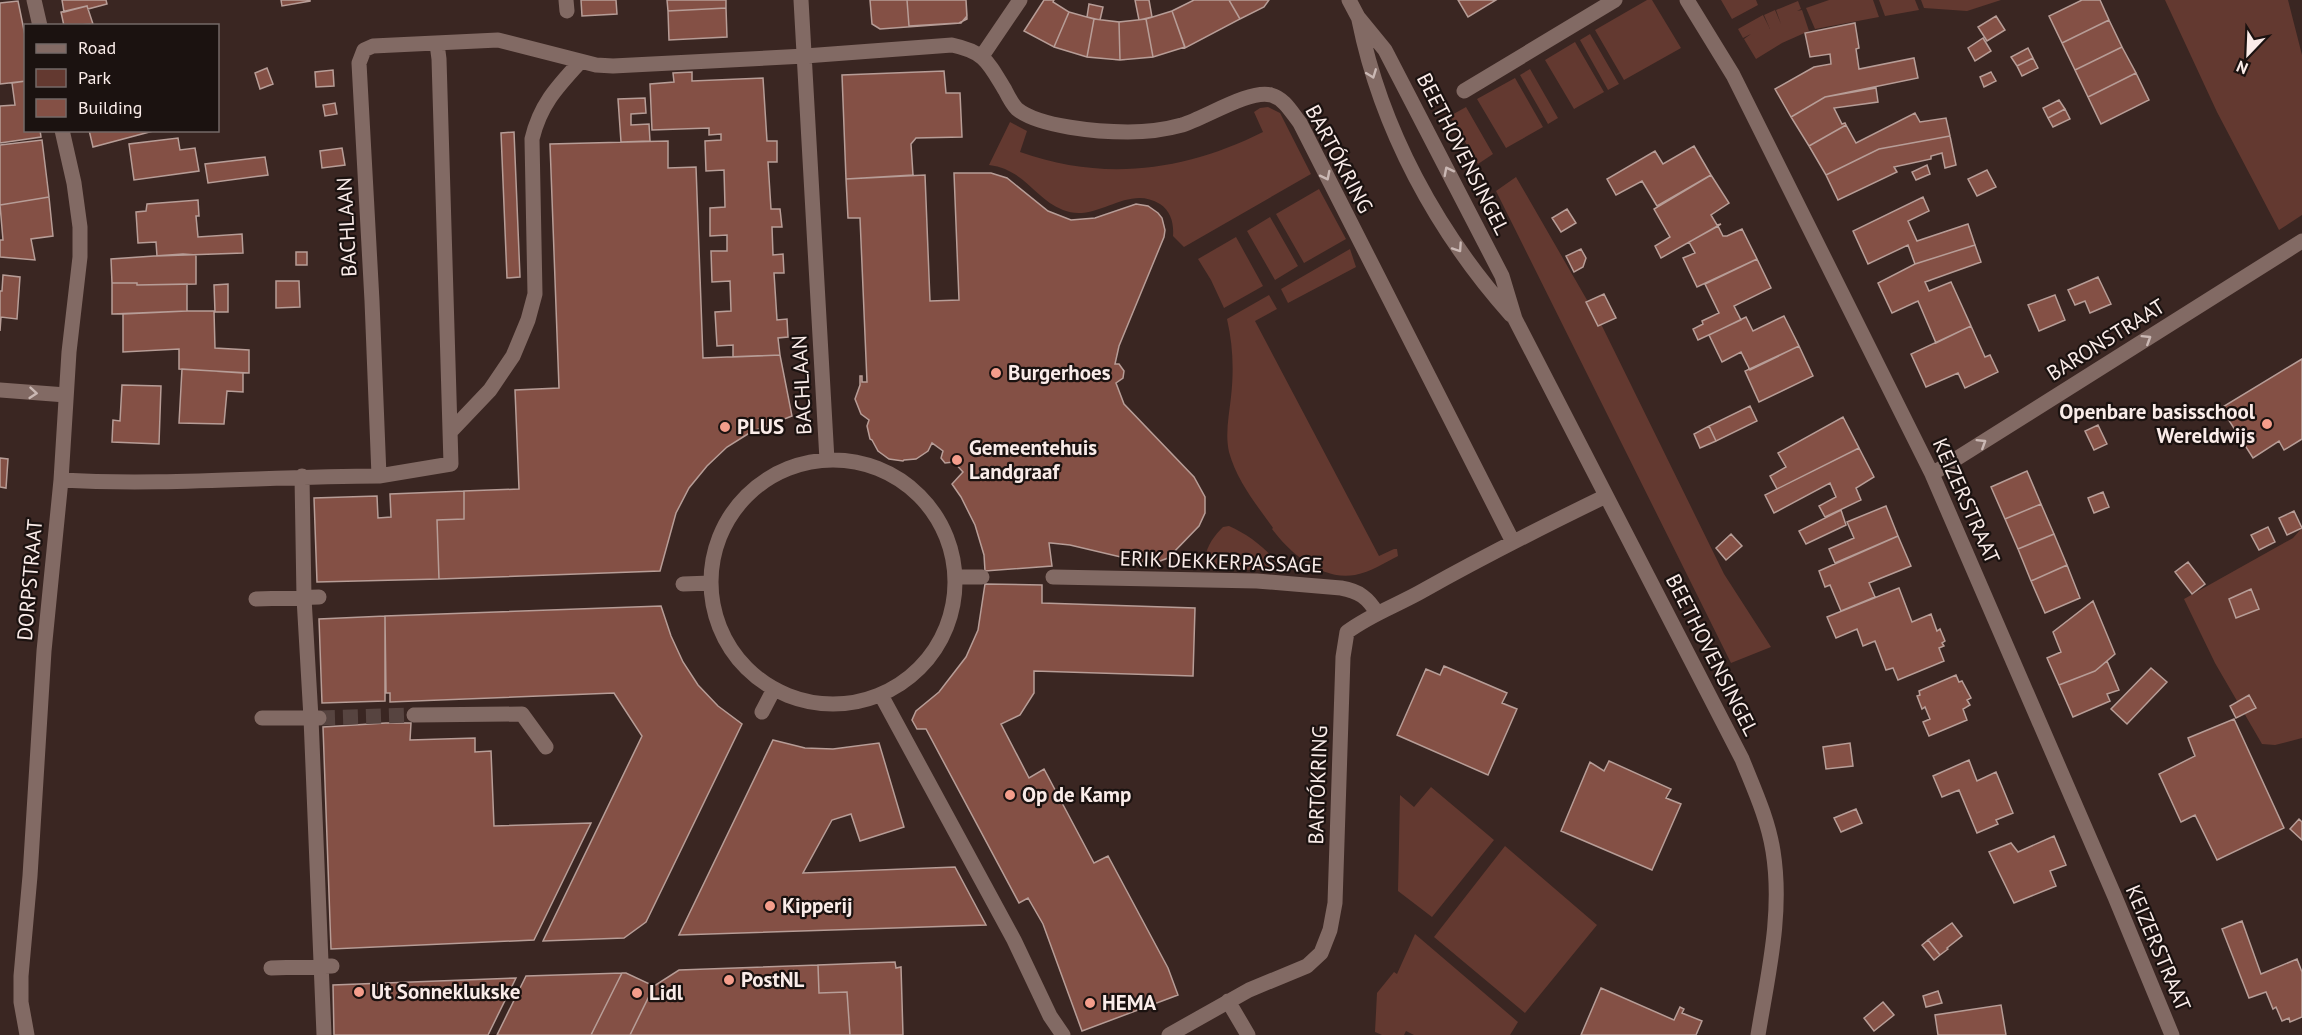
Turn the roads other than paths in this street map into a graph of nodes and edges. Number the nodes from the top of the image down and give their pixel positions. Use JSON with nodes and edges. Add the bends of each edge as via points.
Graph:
{"nodes":[{"id":1,"x":34,"y":0,"type":"edge"},
{"id":2,"x":801,"y":0,"type":"edge"},
{"id":3,"x":1020,"y":0,"type":"edge"},
{"id":4,"x":1349,"y":0,"type":"edge"},
{"id":5,"x":1615,"y":0,"type":"edge"},
{"id":6,"x":1687,"y":0,"type":"edge"},
{"id":7,"x":1358,"y":17,"type":"junction"},
{"id":8,"x":40,"y":24,"type":"edge"},
{"id":9,"x":437,"y":44,"type":"junction"},
{"id":10,"x":805,"y":56,"type":"junction"},
{"id":11,"x":982,"y":56,"type":"junction"},
{"id":12,"x":580,"y":62,"type":"junction"},
{"id":13,"x":1464,"y":91,"type":"dead end"},
{"id":14,"x":62,"y":132,"type":"edge"},
{"id":15,"x":2302,"y":241,"type":"edge"},
{"id":16,"x":1515,"y":319,"type":"junction"},
{"id":17,"x":0,"y":390,"type":"edge"},
{"id":18,"x":66,"y":395,"type":"junction"},
{"id":19,"x":451,"y":431,"type":"junction"},
{"id":20,"x":827,"y":460,"type":"junction"},
{"id":21,"x":1932,"y":474,"type":"junction"},
{"id":22,"x":302,"y":476,"type":"junction"},
{"id":23,"x":379,"y":476,"type":"junction"},
{"id":24,"x":61,"y":480,"type":"junction"},
{"id":25,"x":1606,"y":496,"type":"junction"},
{"id":26,"x":1513,"y":542,"type":"junction"},
{"id":27,"x":956,"y":577,"type":"junction"},
{"id":28,"x":982,"y":577,"type":"dead end"},
{"id":29,"x":1053,"y":578,"type":"dead end"},
{"id":30,"x":711,"y":582,"type":"junction"},
{"id":31,"x":683,"y":584,"type":"dead end"},
{"id":32,"x":311,"y":597,"type":"junction"},
{"id":33,"x":256,"y":599,"type":"dead end"},
{"id":34,"x":1377,"y":614,"type":"junction"},
{"id":35,"x":774,"y":689,"type":"junction"},
{"id":36,"x":881,"y":695,"type":"junction"},
{"id":37,"x":762,"y":712,"type":"dead end"},
{"id":38,"x":414,"y":715,"type":"tunnel mouth"},
{"id":39,"x":262,"y":718,"type":"dead end"},
{"id":40,"x":315,"y":718,"type":"junction"},
{"id":41,"x":546,"y":747,"type":"dead end"},
{"id":42,"x":326,"y":966,"type":"junction"},
{"id":43,"x":271,"y":968,"type":"dead end"},
{"id":44,"x":1228,"y":1001,"type":"junction"},
{"id":45,"x":27,"y":1035,"type":"edge"},
{"id":46,"x":324,"y":1035,"type":"edge"},
{"id":47,"x":1063,"y":1035,"type":"edge"},
{"id":48,"x":1169,"y":1035,"type":"edge"},
{"id":49,"x":1248,"y":1035,"type":"edge"},
{"id":50,"x":1758,"y":1035,"type":"edge"},
{"id":51,"x":2172,"y":1035,"type":"edge"}],
"edges":[{"from":1,"to":8,"type":"street"},
{"from":2,"to":10,"type":"street","name":"BACHLAAN"},
{"from":3,"to":11,"type":"street"},
{"from":4,"to":7,"type":"street","name":"BEETHOVENSINGEL"},
{"from":5,"to":13,"type":"street"},
{"from":6,"to":21,"type":"street","name":"KEIZERSTRAAT","via":[[1733,75]]},
{"from":16,"to":7,"type":"street","name":"BEETHOVENSINGEL","one_way":true,"via":[[1502,276],[1422,120],[1385,50]]},
{"from":7,"to":16,"type":"street","name":"BEETHOVENSINGEL","one_way":true,"via":[[1366,59],[1395,135],[1426,198],[1457,247]]},
{"from":9,"to":12,"type":"street","name":"BACHLAAN","via":[[498,40]]},
{"from":9,"to":19,"type":"street"},
{"from":9,"to":23,"type":"street","name":"BACHLAAN","via":[[373,46],[364,51],[359,63]]},
{"from":10,"to":11,"type":"street","via":[[952,45],[972,49]]},
{"from":10,"to":12,"type":"street","name":"BACHLAAN","via":[[613,66]]},
{"from":10,"to":20,"type":"street","name":"BACHLAAN"},
{"from":11,"to":26,"type":"street","name":"BARTÓKRING","one_way":true,"via":[[1016,108],[1073,128],[1156,130],[1184,124],[1257,93],[1273,95],[1287,105],[1300,123]]},
{"from":12,"to":19,"type":"street","via":[[543,108],[532,139],[535,294],[528,320],[513,356],[490,390]]},
{"from":14,"to":18,"type":"street","name":"DORPSTRAAT","via":[[80,227]]},
{"from":21,"to":15,"type":"street","name":"BARONSTRAAT","one_way":true},
{"from":16,"to":25,"type":"street","name":"BEETHOVENSINGEL"},
{"from":17,"to":18,"type":"street","one_way":true},
{"from":18,"to":24,"type":"street","name":"DORPSTRAAT"},
{"from":19,"to":23,"type":"street","via":[[451,464]]},
{"from":20,"to":27,"type":"street","via":[[855,462],[881,470],[905,483],[926,502],[952,550]]},
{"from":20,"to":30,"type":"street","via":[[782,471],[744,498],[719,537]]},
{"from":21,"to":51,"type":"street","name":"KEIZERSTRAAT"},
{"from":22,"to":23,"type":"street"},
{"from":22,"to":24,"type":"street","via":[[116,483]]},
{"from":22,"to":32,"type":"street"},
{"from":24,"to":45,"type":"street","name":"DORPSTRAAT","via":[[44,651],[21,976]]},
{"from":25,"to":26,"type":"street","name":"BARTÓKRING"},
{"from":25,"to":50,"type":"street","name":"BEETHOVENSINGEL","via":[[1742,759],[1761,805],[1773,850],[1777,888],[1775,932]]},
{"from":26,"to":34,"type":"street","name":"BARTÓKRING"},
{"from":27,"to":28,"type":"street"},
{"from":27,"to":36,"type":"street","via":[[950,619],[931,656],[917,672]]},
{"from":29,"to":34,"type":"street","name":"ERIK DEKKERPASSAGE","via":[[1257,581],[1341,588],[1369,600]]},
{"from":30,"to":31,"type":"street"},
{"from":30,"to":35,"type":"street","via":[[722,633],[753,674]]},
{"from":32,"to":33,"type":"street"},
{"from":32,"to":40,"type":"street"},
{"from":34,"to":44,"type":"street","name":"BARTÓKRING","via":[[1347,632],[1344,642],[1335,903],[1330,930],[1321,953],[1307,966]]},
{"from":35,"to":36,"type":"street","via":[[827,704]]},
{"from":35,"to":37,"type":"street"},
{"from":36,"to":47,"type":"street"},
{"from":38,"to":41,"type":"street","via":[[522,714]]},
{"from":39,"to":40,"type":"street"},
{"from":40,"to":42,"type":"street"},
{"from":42,"to":43,"type":"street"},
{"from":42,"to":46,"type":"street"},
{"from":44,"to":48,"type":"street","name":"BARTÓKRING"},
{"from":44,"to":49,"type":"street"}]}
